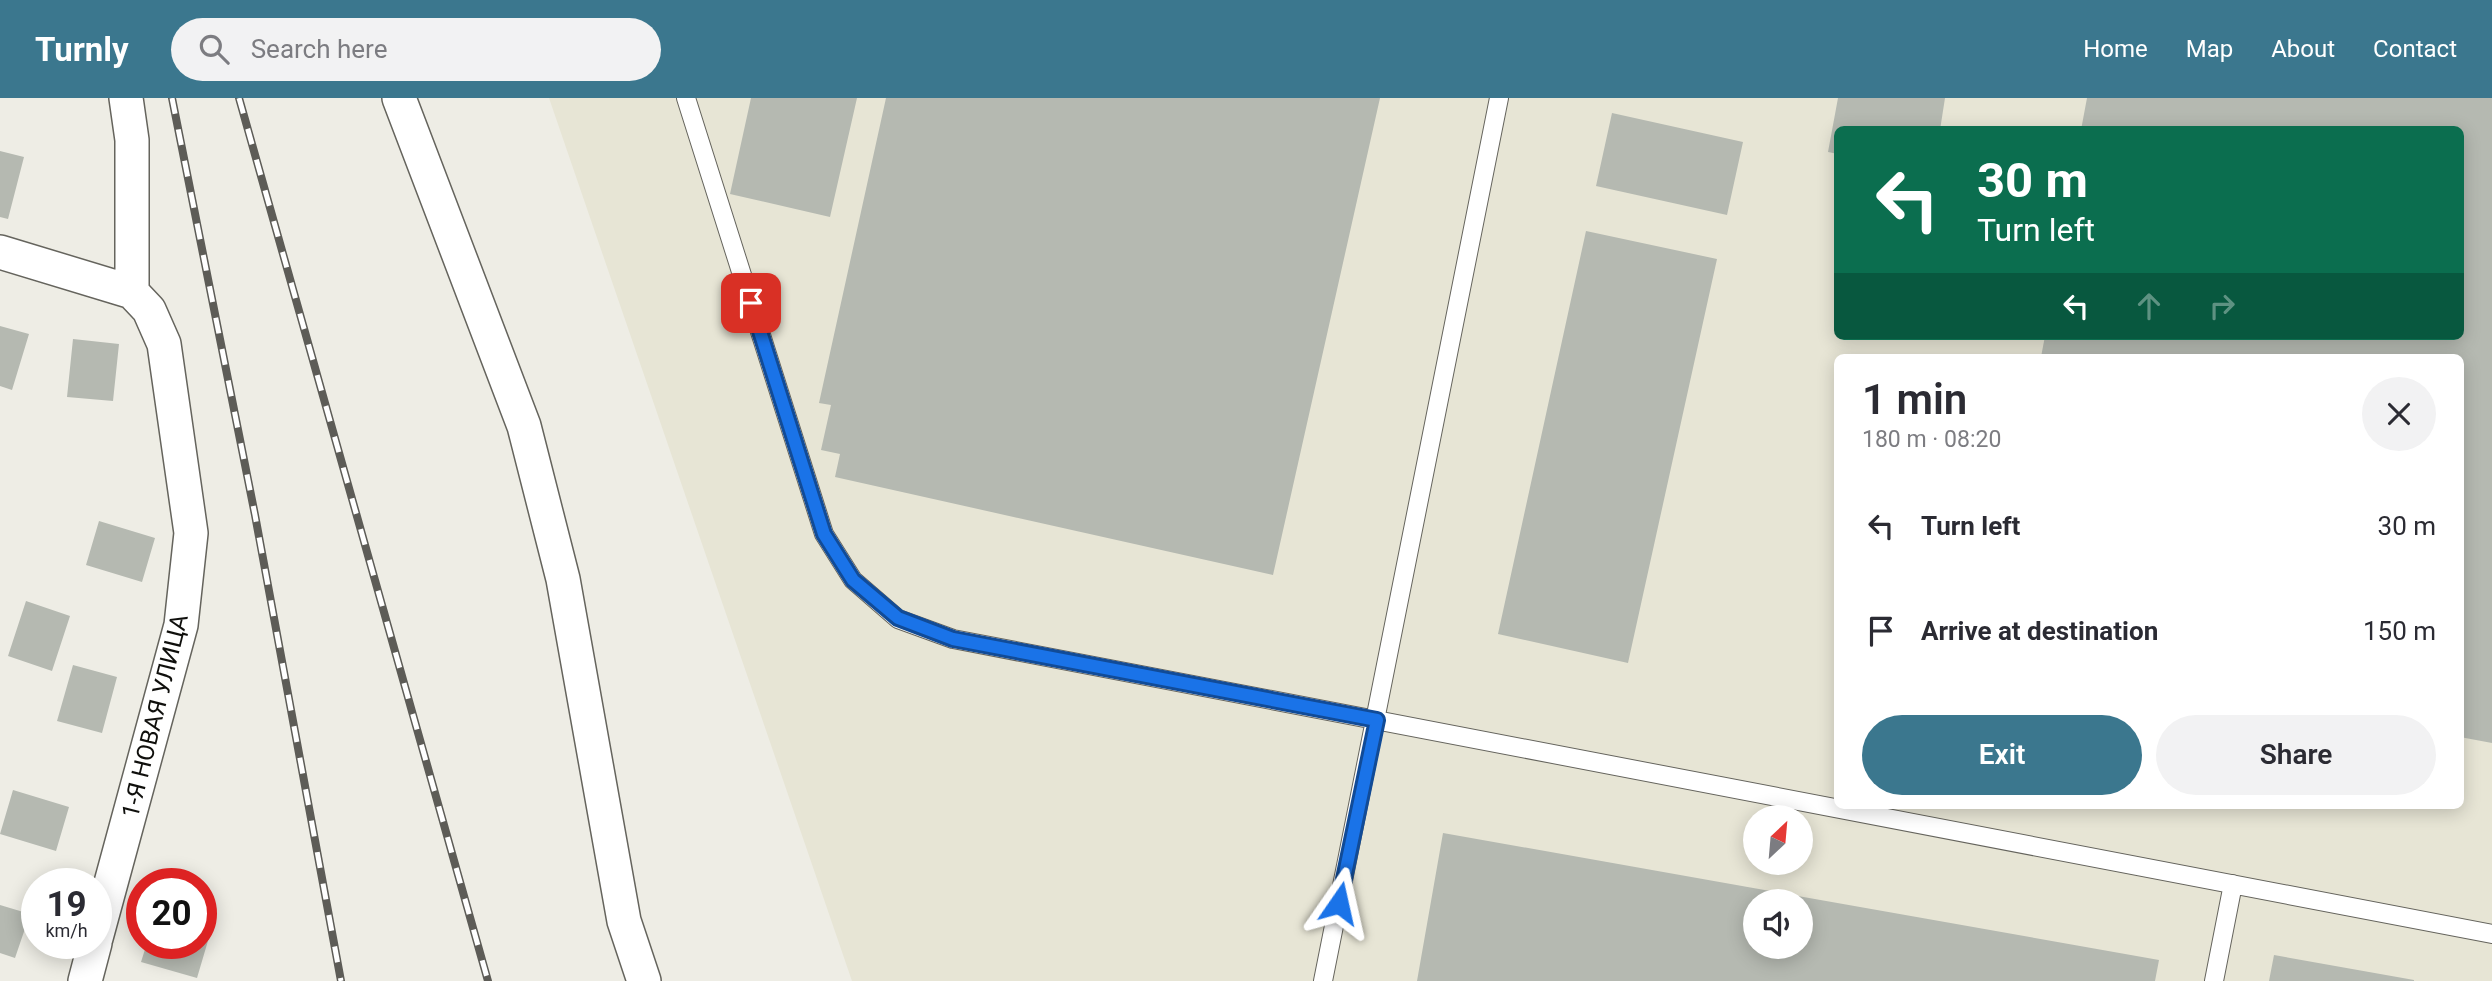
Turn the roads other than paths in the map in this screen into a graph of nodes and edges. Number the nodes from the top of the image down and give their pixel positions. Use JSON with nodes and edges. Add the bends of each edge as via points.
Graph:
{"nodes":[{"id":1,"x":127,"y":98,"type":"edge"},
{"id":2,"x":399,"y":98,"type":"edge"},
{"id":3,"x":686,"y":98,"type":"edge"},
{"id":4,"x":1499,"y":98,"type":"edge"},
{"id":5,"x":0,"y":252,"type":"edge"},
{"id":6,"x":132,"y":292,"type":"junction"},
{"id":7,"x":1377,"y":720,"type":"junction"},
{"id":8,"x":1834,"y":808,"type":"edge"},
{"id":9,"x":1842,"y":809,"type":"edge"},
{"id":10,"x":112,"y":879,"type":"edge"},
{"id":11,"x":2233,"y":884,"type":"junction"},
{"id":12,"x":2492,"y":934,"type":"edge"},
{"id":13,"x":91,"y":959,"type":"edge"},
{"id":14,"x":85,"y":981,"type":"edge"},
{"id":15,"x":644,"y":981,"type":"edge"},
{"id":16,"x":1323,"y":981,"type":"edge"},
{"id":17,"x":2214,"y":981,"type":"edge"}],
"edges":[{"from":1,"to":6,"type":"street","via":[[132,140]]},
{"from":2,"to":15,"type":"street","via":[[524,426],[563,579],[624,921]]},
{"from":3,"to":7,"type":"lane","via":[[824,534],[853,580],[898,618],[953,639]]},
{"from":4,"to":7,"type":"lane"},
{"from":5,"to":6,"type":"street"},
{"from":6,"to":10,"type":"street","name":"1-Я НОВАЯ УЛИЦА","via":[[149,310],[164,344],[191,533],[181,625]]},
{"from":7,"to":8,"type":"lane"},
{"from":7,"to":16,"type":"lane"},
{"from":9,"to":11,"type":"lane"},
{"from":11,"to":12,"type":"lane"},
{"from":11,"to":17,"type":"lane"},
{"from":13,"to":14,"type":"street"}]}
